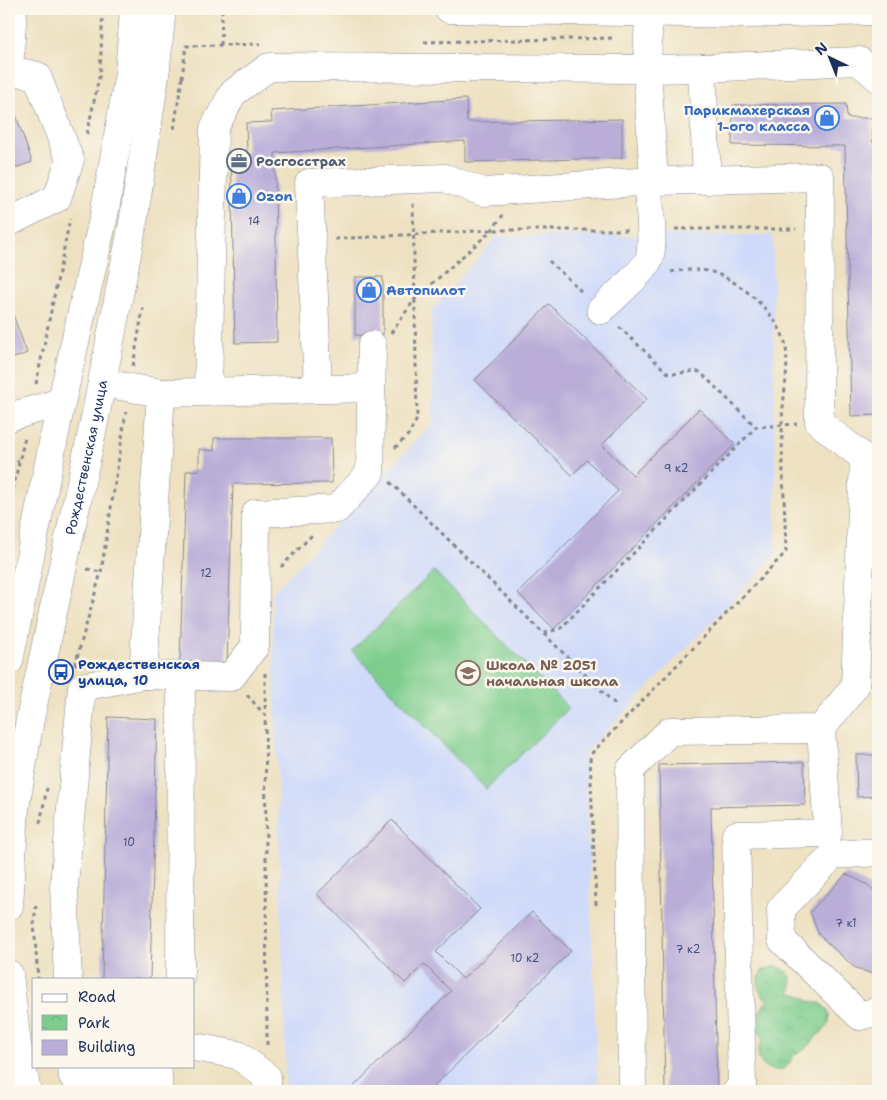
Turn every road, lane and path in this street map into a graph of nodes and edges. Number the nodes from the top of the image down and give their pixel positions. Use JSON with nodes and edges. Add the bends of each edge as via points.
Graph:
{"nodes":[{"id":1,"x":13,"y":9,"type":"edge"},
{"id":2,"x":103,"y":9,"type":"edge"},
{"id":3,"x":134,"y":9,"type":"edge"},
{"id":4,"x":162,"y":9,"type":"edge"},
{"id":5,"x":222,"y":9,"type":"edge"},
{"id":6,"x":449,"y":9,"type":"edge"},
{"id":7,"x":649,"y":11,"type":"junction"},
{"id":8,"x":746,"y":11,"type":"edge"},
{"id":9,"x":878,"y":11,"type":"edge"},
{"id":10,"x":10,"y":37,"type":"edge"},
{"id":11,"x":648,"y":38,"type":"junction"},
{"id":12,"x":418,"y":42,"type":"dead end"},
{"id":13,"x":260,"y":44,"type":"dead end"},
{"id":14,"x":221,"y":45,"type":"junction"},
{"id":15,"x":186,"y":46,"type":"dead end"},
{"id":16,"x":647,"y":68,"type":"junction"},
{"id":17,"x":702,"y":68,"type":"junction"},
{"id":18,"x":9,"y":70,"type":"edge"},
{"id":19,"x":182,"y":78,"type":"dead end"},
{"id":20,"x":878,"y":78,"type":"edge"},
{"id":21,"x":172,"y":136,"type":"dead end"},
{"id":22,"x":86,"y":140,"type":"dead end"},
{"id":23,"x":412,"y":180,"type":"junction"},
{"id":24,"x":707,"y":180,"type":"junction"},
{"id":25,"x":650,"y":181,"type":"junction"},
{"id":26,"x":520,"y":190,"type":"junction"},
{"id":27,"x":70,"y":218,"type":"dead end"},
{"id":28,"x":9,"y":222,"type":"edge"},
{"id":29,"x":820,"y":229,"type":"junction"},
{"id":30,"x":492,"y":230,"type":"junction"},
{"id":31,"x":650,"y":230,"type":"junction"},
{"id":32,"x":413,"y":236,"type":"junction"},
{"id":33,"x":312,"y":240,"type":"junction"},
{"id":34,"x":549,"y":260,"type":"dead end"},
{"id":35,"x":663,"y":273,"type":"dead end"},
{"id":36,"x":414,"y":299,"type":"junction"},
{"id":37,"x":144,"y":300,"type":"dead end"},
{"id":38,"x":601,"y":310,"type":"junction"},
{"id":39,"x":372,"y":345,"type":"joint"},
{"id":40,"x":102,"y":383,"type":"junction"},
{"id":41,"x":130,"y":388,"type":"junction"},
{"id":42,"x":371,"y":388,"type":"junction"},
{"id":43,"x":318,"y":389,"type":"junction"},
{"id":44,"x":208,"y":391,"type":"junction"},
{"id":45,"x":161,"y":393,"type":"junction"},
{"id":46,"x":62,"y":402,"type":"junction"},
{"id":47,"x":20,"y":414,"type":"edge"},
{"id":48,"x":819,"y":422,"type":"junction"},
{"id":49,"x":782,"y":425,"type":"junction"},
{"id":50,"x":756,"y":427,"type":"junction"},
{"id":51,"x":20,"y":460,"type":"junction"},
{"id":52,"x":9,"y":464,"type":"edge"},
{"id":53,"x":373,"y":470,"type":"junction"},
{"id":54,"x":9,"y":505,"type":"edge"},
{"id":55,"x":337,"y":509,"type":"junction"},
{"id":56,"x":256,"y":593,"type":"junction"},
{"id":57,"x":15,"y":596,"type":"edge"},
{"id":58,"x":544,"y":633,"type":"junction"},
{"id":59,"x":255,"y":646,"type":"junction"},
{"id":60,"x":9,"y":661,"type":"edge"},
{"id":61,"x":75,"y":666,"type":"dead end"},
{"id":62,"x":143,"y":674,"type":"junction"},
{"id":63,"x":181,"y":676,"type":"junction"},
{"id":64,"x":616,"y":705,"type":"dead end"},
{"id":65,"x":821,"y":729,"type":"junction"},
{"id":66,"x":47,"y":786,"type":"dead end"},
{"id":67,"x":40,"y":832,"type":"dead end"},
{"id":68,"x":830,"y":844,"type":"junction"},
{"id":69,"x":878,"y":852,"type":"edge"},
{"id":70,"x":36,"y":904,"type":"dead end"},
{"id":71,"x":596,"y":905,"type":"dead end"},
{"id":72,"x":9,"y":906,"type":"edge"},
{"id":73,"x":9,"y":974,"type":"edge"},
{"id":74,"x":38,"y":978,"type":"edge"},
{"id":75,"x":68,"y":978,"type":"edge"},
{"id":76,"x":180,"y":978,"type":"edge"},
{"id":77,"x":878,"y":1011,"type":"edge"},
{"id":78,"x":11,"y":1018,"type":"edge"},
{"id":79,"x":13,"y":1046,"type":"edge"},
{"id":80,"x":195,"y":1047,"type":"edge"},
{"id":81,"x":72,"y":1068,"type":"edge"},
{"id":82,"x":160,"y":1078,"type":"edge"},
{"id":83,"x":267,"y":1084,"type":"edge"},
{"id":84,"x":27,"y":1091,"type":"edge"},
{"id":85,"x":632,"y":1091,"type":"edge"},
{"id":86,"x":737,"y":1091,"type":"edge"}],
"edges":[{"from":1,"to":10,"type":"street"},
{"from":2,"to":22,"type":"path","via":[[100,73]]},
{"from":3,"to":46,"type":"street","via":[[129,74],[104,216]]},
{"from":4,"to":40,"type":"street","name":"Рождественская улица","via":[[134,223]]},
{"from":5,"to":14,"type":"path"},
{"from":6,"to":7,"type":"street"},
{"from":7,"to":8,"type":"street"},
{"from":7,"to":11,"type":"street"},
{"from":8,"to":9,"type":"street"},
{"from":10,"to":18,"type":"street"},
{"from":11,"to":12,"type":"path"},
{"from":11,"to":16,"type":"street"},
{"from":13,"to":14,"type":"path"},
{"from":14,"to":15,"type":"path"},
{"from":16,"to":17,"type":"street"},
{"from":16,"to":25,"type":"street"},
{"from":16,"to":44,"type":"street","via":[[268,67],[233,93],[214,128]]},
{"from":17,"to":20,"type":"street","via":[[859,61]]},
{"from":17,"to":24,"type":"street"},
{"from":18,"to":28,"type":"street","via":[[37,76],[70,160],[57,198]]},
{"from":19,"to":21,"type":"path"},
{"from":23,"to":26,"type":"street","via":[[445,178],[483,192]]},
{"from":23,"to":32,"type":"path"},
{"from":23,"to":33,"type":"street","via":[[309,183]]},
{"from":24,"to":25,"type":"street"},
{"from":24,"to":29,"type":"street","via":[[820,177]]},
{"from":25,"to":26,"type":"street"},
{"from":25,"to":31,"type":"street"},
{"from":26,"to":30,"type":"path"},
{"from":27,"to":47,"type":"path"},
{"from":29,"to":31,"type":"path"},
{"from":29,"to":48,"type":"street"},
{"from":30,"to":31,"type":"path"},
{"from":30,"to":32,"type":"path"},
{"from":30,"to":36,"type":"path"},
{"from":31,"to":38,"type":"street","via":[[650,257],[642,270]]},
{"from":32,"to":33,"type":"path"},
{"from":32,"to":36,"type":"path"},
{"from":33,"to":43,"type":"street"},
{"from":34,"to":38,"type":"path"},
{"from":35,"to":49,"type":"path","via":[[685,270],[714,273],[734,283],[760,303],[778,326],[786,346]]},
{"from":36,"to":39,"type":"path","via":[[388,338]]},
{"from":36,"to":53,"type":"path","via":[[417,419],[409,434]]},
{"from":37,"to":41,"type":"path"},
{"from":38,"to":50,"type":"path","via":[[668,374],[700,372]]},
{"from":39,"to":42,"type":"street"},
{"from":40,"to":41,"type":"street"},
{"from":40,"to":72,"type":"street","name":"Рождественская улица","via":[[30,719],[15,809]]},
{"from":41,"to":45,"type":"street"},
{"from":41,"to":61,"type":"path","via":[[101,572]]},
{"from":42,"to":43,"type":"street"},
{"from":42,"to":53,"type":"street"},
{"from":43,"to":44,"type":"street"},
{"from":44,"to":45,"type":"street"},
{"from":45,"to":62,"type":"street"},
{"from":46,"to":47,"type":"street"},
{"from":46,"to":57,"type":"street"},
{"from":47,"to":51,"type":"path"},
{"from":48,"to":49,"type":"path"},
{"from":48,"to":65,"type":"street","via":[[864,458],[855,686]]},
{"from":49,"to":50,"type":"path"},
{"from":49,"to":71,"type":"path","via":[[786,552],[590,755]]},
{"from":50,"to":58,"type":"path","via":[[560,629]]},
{"from":51,"to":52,"type":"path"},
{"from":51,"to":54,"type":"path"},
{"from":53,"to":55,"type":"street"},
{"from":53,"to":58,"type":"path"},
{"from":55,"to":56,"type":"path"},
{"from":55,"to":56,"type":"street","via":[[256,513]]},
{"from":56,"to":59,"type":"street"},
{"from":57,"to":60,"type":"street"},
{"from":58,"to":64,"type":"path"},
{"from":59,"to":63,"type":"street","via":[[231,677]]},
{"from":59,"to":83,"type":"path","via":[[265,654]]},
{"from":62,"to":63,"type":"street"},
{"from":62,"to":75,"type":"street","via":[[82,687],[64,886]]},
{"from":63,"to":76,"type":"street"},
{"from":65,"to":68,"type":"street"},
{"from":65,"to":85,"type":"street","via":[[670,731],[630,770]]},
{"from":66,"to":67,"type":"path"},
{"from":68,"to":69,"type":"street"},
{"from":68,"to":77,"type":"street","via":[[781,908],[782,940],[860,1016]]},
{"from":68,"to":86,"type":"street","via":[[736,835],[742,1085]]},
{"from":70,"to":74,"type":"path"},
{"from":73,"to":78,"type":"street"},
{"from":78,"to":79,"type":"street"},
{"from":79,"to":84,"type":"street"},
{"from":80,"to":83,"type":"street","via":[[238,1055]]},
{"from":81,"to":82,"type":"street","via":[[73,1076]]}]}
